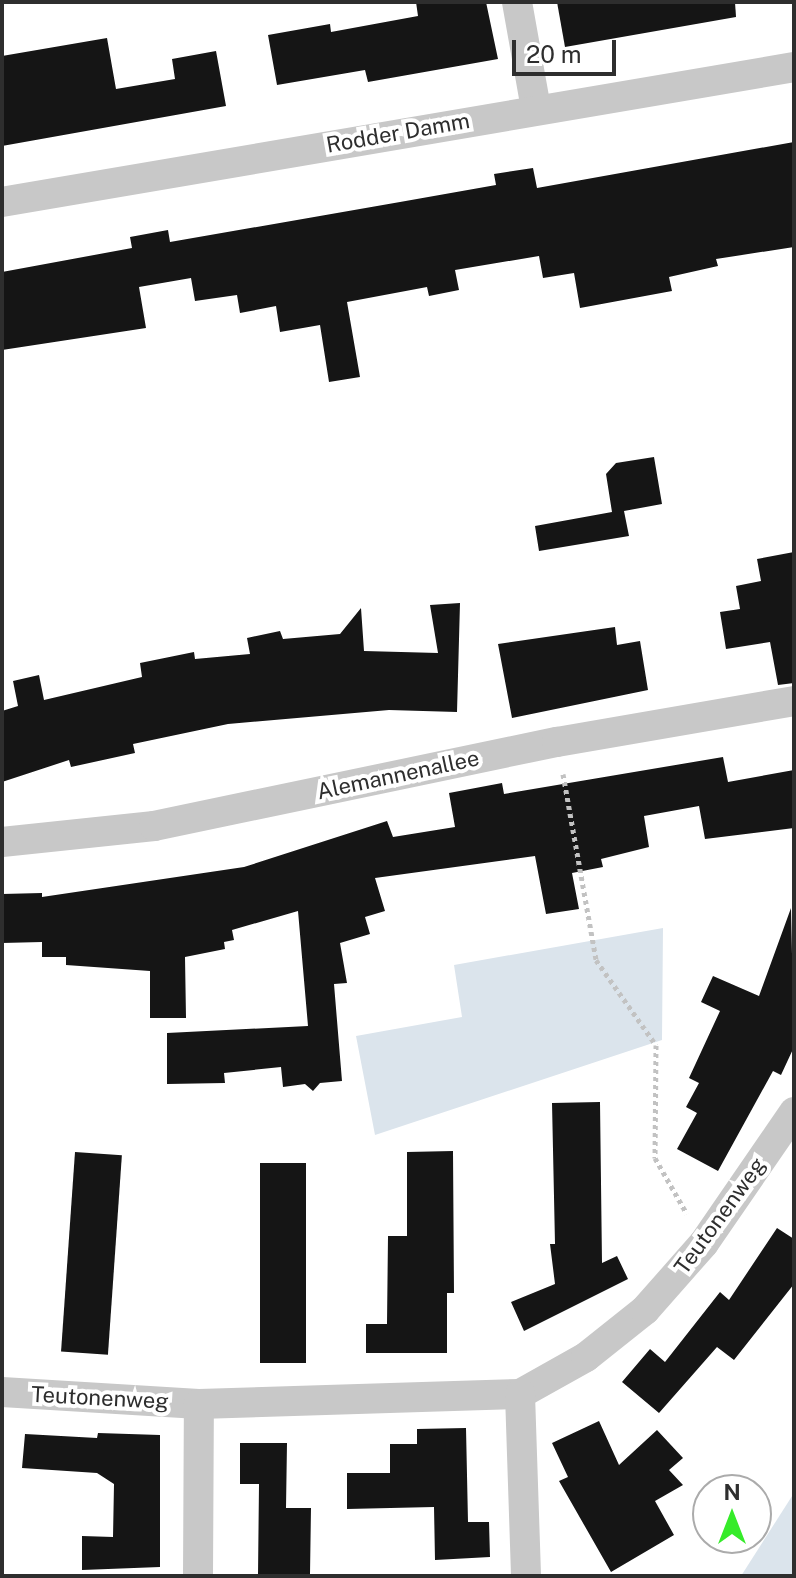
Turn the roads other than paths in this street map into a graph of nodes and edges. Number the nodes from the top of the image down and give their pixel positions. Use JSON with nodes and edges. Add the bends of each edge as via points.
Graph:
{"nodes":[{"id":1,"x":517,"y":2,"type":"edge"},
{"id":2,"x":794,"y":67,"type":"edge"},
{"id":3,"x":536,"y":109,"type":"junction"},
{"id":4,"x":2,"y":202,"type":"edge"},
{"id":5,"x":794,"y":701,"type":"edge"},
{"id":6,"x":2,"y":842,"type":"edge"},
{"id":7,"x":794,"y":1112,"type":"edge"},
{"id":8,"x":2,"y":1392,"type":"edge"},
{"id":9,"x":520,"y":1394,"type":"junction"},
{"id":10,"x":199,"y":1404,"type":"junction"},
{"id":11,"x":198,"y":1576,"type":"edge"},
{"id":12,"x":526,"y":1576,"type":"edge"}],
"edges":[{"from":1,"to":3,"type":"street"},
{"from":2,"to":3,"type":"street","name":"Rodder Damm"},
{"from":3,"to":4,"type":"street","name":"Rodder Damm"},
{"from":5,"to":6,"type":"street","name":"Alemannenallee","via":[[557,742],[154,826]]},
{"from":7,"to":9,"type":"street","name":"Teutonenweg","via":[[704,1243],[645,1310],[586,1357]]},
{"from":8,"to":10,"type":"street","name":"Teutonenweg"},
{"from":9,"to":10,"type":"street","name":"Teutonenweg"},
{"from":9,"to":12,"type":"street"},
{"from":10,"to":11,"type":"street","name":"Teutonenweg"}]}
